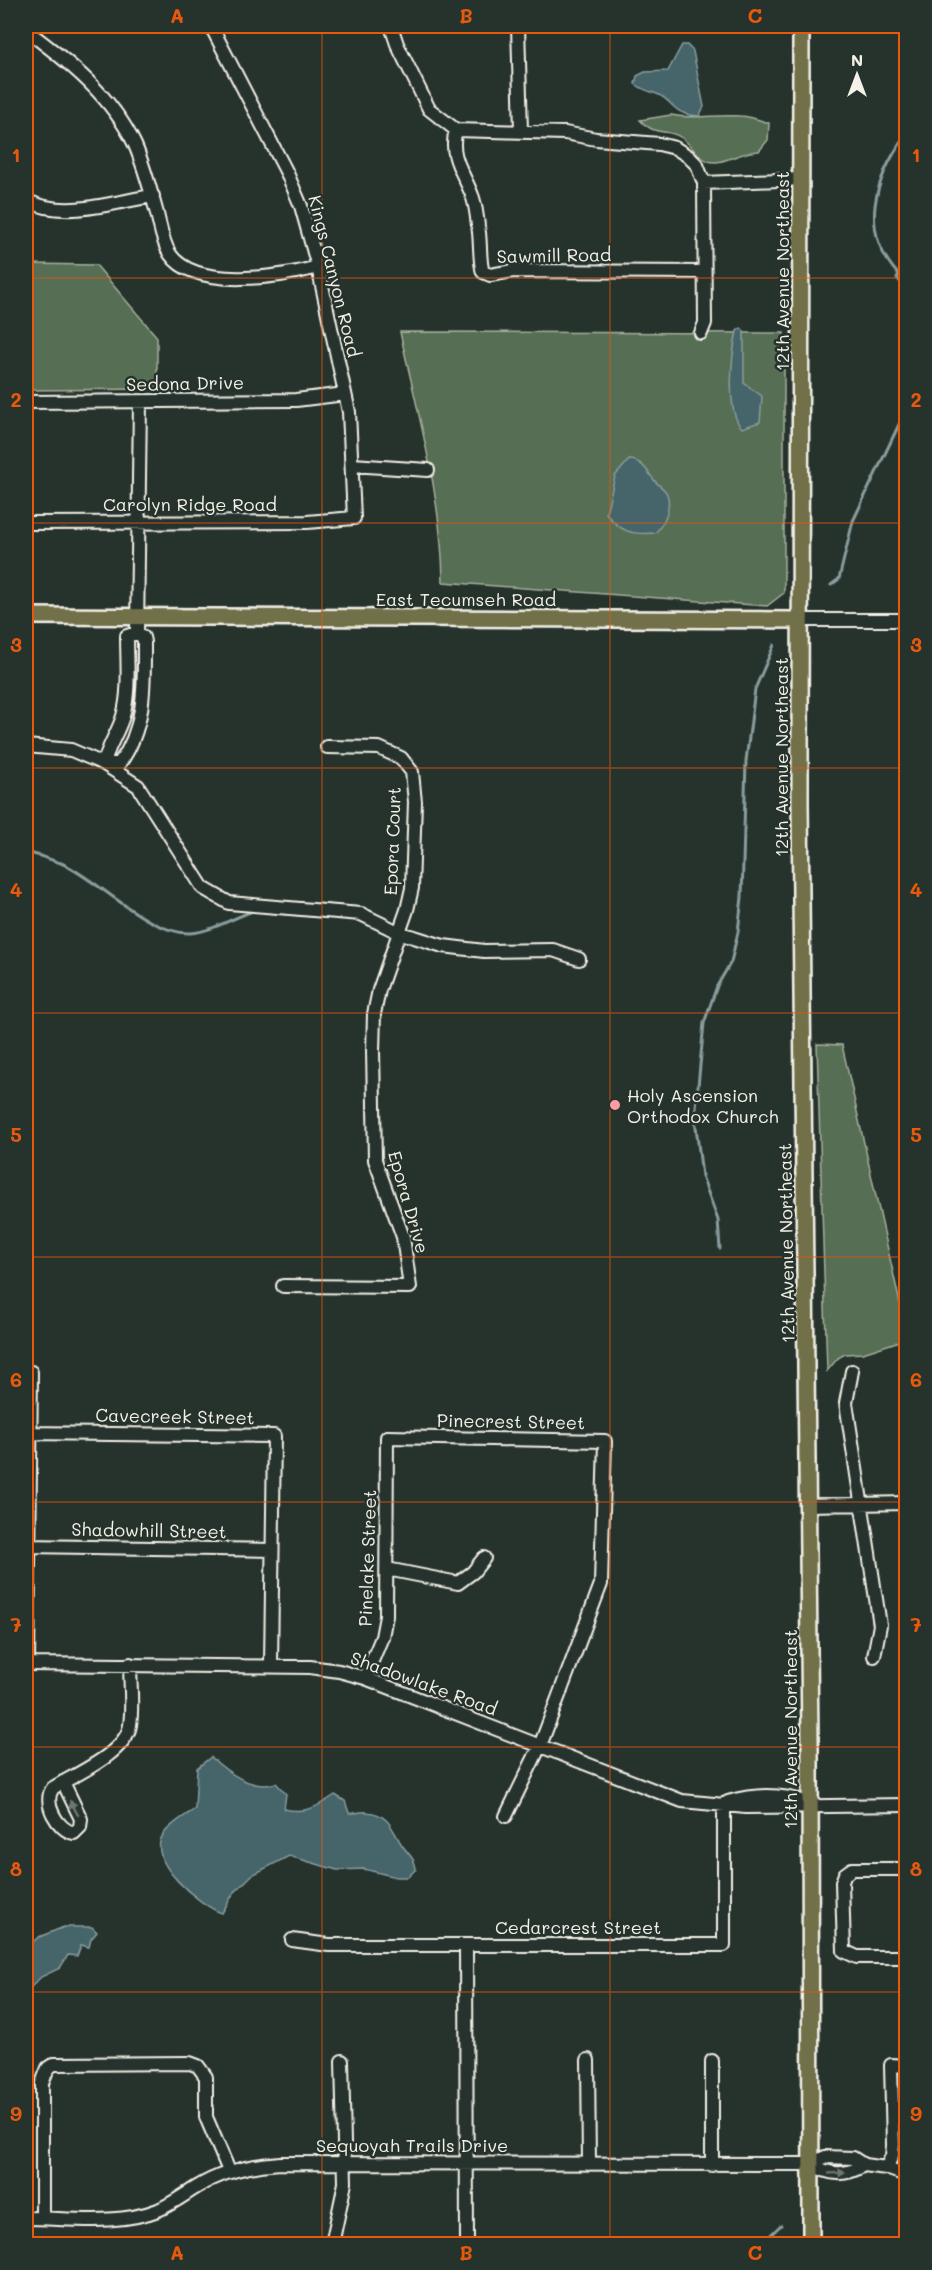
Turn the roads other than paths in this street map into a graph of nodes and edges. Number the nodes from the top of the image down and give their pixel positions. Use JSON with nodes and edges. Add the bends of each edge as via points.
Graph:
{"nodes":[{"id":1,"x":211,"y":26,"type":"edge"},
{"id":2,"x":391,"y":26,"type":"edge"},
{"id":3,"x":518,"y":26,"type":"edge"},
{"id":4,"x":801,"y":26,"type":"edge"},
{"id":5,"x":26,"y":30,"type":"edge"},
{"id":6,"x":456,"y":130,"type":"junction"},
{"id":7,"x":521,"y":131,"type":"junction"},
{"id":8,"x":802,"y":179,"type":"junction"},
{"id":9,"x":704,"y":183,"type":"junction"},
{"id":10,"x":153,"y":196,"type":"junction"},
{"id":11,"x":26,"y":200,"type":"edge"},
{"id":12,"x":318,"y":267,"type":"junction"},
{"id":13,"x":703,"y":272,"type":"junction"},
{"id":14,"x":701,"y":333,"type":"dead end"},
{"id":15,"x":345,"y":394,"type":"junction"},
{"id":16,"x":26,"y":402,"type":"edge"},
{"id":17,"x":140,"y":402,"type":"junction"},
{"id":18,"x":352,"y":465,"type":"junction"},
{"id":19,"x":428,"y":470,"type":"dead end"},
{"id":20,"x":354,"y":518,"type":"joint"},
{"id":21,"x":26,"y":523,"type":"edge"},
{"id":22,"x":138,"y":523,"type":"junction"},
{"id":23,"x":26,"y":616,"type":"edge"},
{"id":24,"x":137,"y":617,"type":"junction"},
{"id":25,"x":800,"y":620,"type":"junction"},
{"id":26,"x":906,"y":620,"type":"edge"},
{"id":27,"x":137,"y":633,"type":"junction"},
{"id":28,"x":26,"y":746,"type":"edge"},
{"id":29,"x":327,"y":747,"type":"dead end"},
{"id":30,"x":104,"y":764,"type":"junction"},
{"id":31,"x":398,"y":932,"type":"junction"},
{"id":32,"x":579,"y":959,"type":"dead end"},
{"id":33,"x":283,"y":1286,"type":"dead end"},
{"id":34,"x":852,"y":1371,"type":"dead end"},
{"id":35,"x":31,"y":1372,"type":"dead end"},
{"id":36,"x":28,"y":1433,"type":"edge"},
{"id":37,"x":387,"y":1437,"type":"joint"},
{"id":38,"x":906,"y":1503,"type":"edge"},
{"id":39,"x":808,"y":1505,"type":"junction"},
{"id":40,"x":862,"y":1505,"type":"junction"},
{"id":41,"x":27,"y":1546,"type":"edge"},
{"id":42,"x":272,"y":1550,"type":"junction"},
{"id":43,"x":484,"y":1558,"type":"dead end"},
{"id":44,"x":387,"y":1569,"type":"junction"},
{"id":45,"x":874,"y":1656,"type":"dead end"},
{"id":46,"x":27,"y":1664,"type":"edge"},
{"id":47,"x":130,"y":1664,"type":"junction"},
{"id":48,"x":271,"y":1666,"type":"junction"},
{"id":49,"x":365,"y":1678,"type":"junction"},
{"id":50,"x":540,"y":1746,"type":"junction"},
{"id":51,"x":63,"y":1782,"type":"dead end"},
{"id":52,"x":724,"y":1804,"type":"junction"},
{"id":53,"x":810,"y":1804,"type":"junction"},
{"id":54,"x":906,"y":1804,"type":"edge"},
{"id":55,"x":506,"y":1816,"type":"dead end"},
{"id":56,"x":906,"y":1869,"type":"edge"},
{"id":57,"x":292,"y":1940,"type":"dead end"},
{"id":58,"x":466,"y":1945,"type":"junction"},
{"id":59,"x":906,"y":1958,"type":"edge"},
{"id":60,"x":588,"y":2060,"type":"dead end"},
{"id":61,"x":342,"y":2061,"type":"dead end"},
{"id":62,"x":712,"y":2061,"type":"dead end"},
{"id":63,"x":906,"y":2066,"type":"edge"},
{"id":64,"x":466,"y":2163,"type":"junction"},
{"id":65,"x":344,"y":2164,"type":"junction"},
{"id":66,"x":589,"y":2164,"type":"junction"},
{"id":67,"x":811,"y":2164,"type":"junction"},
{"id":68,"x":712,"y":2165,"type":"junction"},
{"id":69,"x":886,"y":2168,"type":"junction"},
{"id":70,"x":229,"y":2171,"type":"junction"},
{"id":71,"x":906,"y":2175,"type":"edge"},
{"id":72,"x":26,"y":2217,"type":"edge"},
{"id":73,"x":42,"y":2218,"type":"junction"},
{"id":74,"x":332,"y":2244,"type":"edge"},
{"id":75,"x":466,"y":2244,"type":"edge"},
{"id":76,"x":811,"y":2244,"type":"edge"}],
"edges":[{"from":1,"to":12,"type":"street","name":"Kings Canyon Road","via":[[287,173]]},
{"from":2,"to":6,"type":"street","via":[[429,110]]},
{"from":3,"to":7,"type":"street"},
{"from":4,"to":8,"type":"main road","name":"12th Avenue Northeast"},
{"from":5,"to":10,"type":"street","via":[[80,72],[104,98],[135,145]]},
{"from":6,"to":7,"type":"street"},
{"from":6,"to":13,"type":"street","name":"Sawmill Road","via":[[455,161],[472,197],[483,272]]},
{"from":7,"to":9,"type":"street","via":[[675,148],[697,165]]},
{"from":8,"to":9,"type":"street"},
{"from":8,"to":25,"type":"main road","name":"12th Avenue Northeast"},
{"from":9,"to":13,"type":"street"},
{"from":10,"to":11,"type":"street","via":[[61,210]]},
{"from":10,"to":12,"type":"street","via":[[170,254],[198,273],[218,278],[295,273]]},
{"from":12,"to":15,"type":"street","name":"Kings Canyon Road"},
{"from":13,"to":14,"type":"street","via":[[705,323]]},
{"from":15,"to":17,"type":"street","name":"Sedona Drive","via":[[296,400]]},
{"from":15,"to":18,"type":"street","name":"Kings Canyon Road"},
{"from":16,"to":17,"type":"street","name":"Sedona Drive"},
{"from":17,"to":22,"type":"street"},
{"from":18,"to":19,"type":"street"},
{"from":18,"to":20,"type":"street","name":"Kings Canyon Road"},
{"from":20,"to":22,"type":"street","name":"Carolyn Ridge Road"},
{"from":21,"to":22,"type":"street","name":"Carolyn Ridge Road"},
{"from":22,"to":24,"type":"street"},
{"from":23,"to":24,"type":"main road","name":"East Tecumseh Road"},
{"from":24,"to":25,"type":"main road","name":"East Tecumseh Road"},
{"from":24,"to":27,"type":"street"},
{"from":25,"to":26,"type":"street","name":"East Tecumseh Road"},
{"from":25,"to":39,"type":"main road","name":"12th Avenue Northeast"},
{"from":27,"to":30,"type":"street","via":[[127,636],[124,713]]},
{"from":27,"to":30,"type":"street","via":[[144,642],[140,717],[119,764]]},
{"from":28,"to":30,"type":"street","via":[[71,750]]},
{"from":29,"to":31,"type":"street","name":"Epora Court","via":[[379,748],[401,758],[412,772],[412,888]]},
{"from":30,"to":31,"type":"street","via":[[138,786],[202,888],[229,903],[361,914]]},
{"from":31,"to":32,"type":"street","via":[[443,946],[484,951],[553,950]]},
{"from":31,"to":33,"type":"street","name":"Epora Drive","via":[[374,1014],[374,1149],[384,1190],[403,1237],[410,1287]]},
{"from":34,"to":40,"type":"street","via":[[846,1403]]},
{"from":35,"to":36,"type":"street"},
{"from":36,"to":41,"type":"street"},
{"from":36,"to":42,"type":"street","name":"Cavecreek Street","via":[[274,1436]]},
{"from":37,"to":44,"type":"street","name":"Pinelake Street"},
{"from":37,"to":50,"type":"street","name":"Pinecrest Street","via":[[605,1441],[601,1584]]},
{"from":38,"to":40,"type":"street"},
{"from":39,"to":40,"type":"street"},
{"from":39,"to":53,"type":"main road","name":"12th Avenue Northeast"},
{"from":40,"to":45,"type":"street","via":[[880,1625]]},
{"from":41,"to":42,"type":"street","name":"Shadowhill Street"},
{"from":41,"to":46,"type":"street"},
{"from":42,"to":48,"type":"street","name":"Cavecreek Street"},
{"from":43,"to":44,"type":"street","via":[[458,1583]]},
{"from":44,"to":49,"type":"street","name":"Pinelake Street","via":[[385,1628]]},
{"from":46,"to":47,"type":"street","name":"Shadowlake Road"},
{"from":47,"to":48,"type":"street","name":"Shadowlake Road"},
{"from":47,"to":51,"type":"street","via":[[130,1725],[126,1738],[114,1751]]},
{"from":48,"to":49,"type":"street","name":"Shadowlake Road","via":[[325,1668]]},
{"from":49,"to":50,"type":"street","name":"Shadowlake Road"},
{"from":50,"to":52,"type":"street","name":"Shadowlake Road","via":[[672,1799]]},
{"from":50,"to":55,"type":"street"},
{"from":52,"to":53,"type":"street","name":"Shadowlake Road","via":[[746,1797],[789,1797]]},
{"from":52,"to":58,"type":"street","name":"Cedarcrest Street","via":[[724,1946]]},
{"from":53,"to":54,"type":"street","name":"Shadowlake Road"},
{"from":53,"to":67,"type":"main road","name":"12th Avenue Northeast"},
{"from":56,"to":59,"type":"street","via":[[852,1869],[842,1882],[844,1951],[857,1957]]},
{"from":57,"to":58,"type":"street","name":"Cedarcrest Street","via":[[329,1945]]},
{"from":58,"to":64,"type":"street"},
{"from":60,"to":66,"type":"street"},
{"from":61,"to":65,"type":"street"},
{"from":62,"to":68,"type":"street"},
{"from":63,"to":69,"type":"street","via":[[891,2065],[893,2145]]},
{"from":64,"to":65,"type":"street","name":"Sequoyah Trails Drive"},
{"from":64,"to":66,"type":"street","name":"Sequoyah Trails Drive"},
{"from":64,"to":75,"type":"street"},
{"from":65,"to":70,"type":"street","name":"Sequoyah Trails Drive","via":[[280,2163]]},
{"from":65,"to":74,"type":"street","via":[[343,2197]]},
{"from":66,"to":68,"type":"street","name":"Sequoyah Trails Drive"},
{"from":67,"to":68,"type":"street","name":"Sequoyah Trails Drive"},
{"from":67,"to":69,"type":"street","name":"Sequoyah Trails Drive","via":[[836,2157]]},
{"from":67,"to":76,"type":"main road","name":"12th Avenue Northeast"},
{"from":69,"to":71,"type":"street","name":"Sequoyah Trails Drive"},
{"from":70,"to":73,"type":"street","name":"Sequoyah Trails Drive","via":[[170,2204],[143,2214]]},
{"from":70,"to":73,"type":"street","via":[[210,2130],[205,2110],[206,2077],[198,2066],[62,2063],[48,2068],[42,2083]]},
{"from":72,"to":73,"type":"street","name":"Sequoyah Trails Drive"}]}
